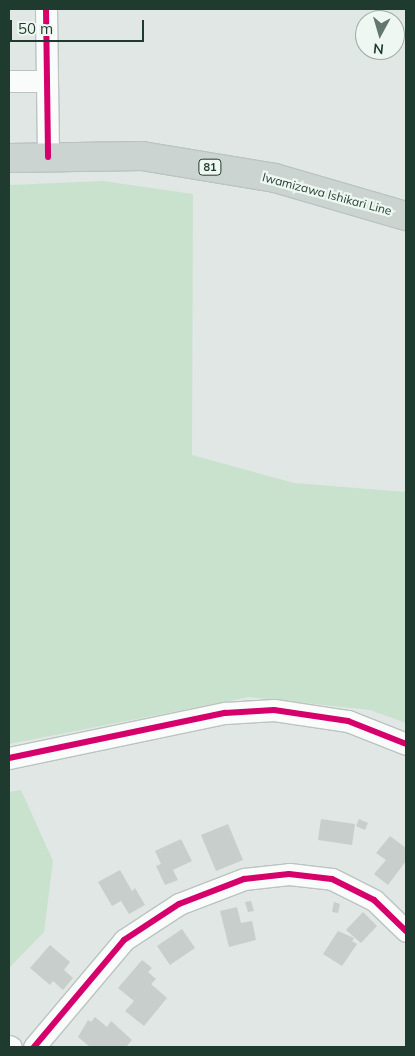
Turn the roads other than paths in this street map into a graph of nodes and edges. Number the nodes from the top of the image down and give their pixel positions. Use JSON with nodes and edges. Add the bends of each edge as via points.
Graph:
{"nodes":[{"id":1,"x":46,"y":9,"type":"edge"},
{"id":2,"x":9,"y":81,"type":"edge"},
{"id":3,"x":47,"y":81,"type":"junction"},
{"id":4,"x":48,"y":157,"type":"junction"},
{"id":5,"x":9,"y":158,"type":"edge"},
{"id":6,"x":406,"y":216,"type":"edge"},
{"id":7,"x":406,"y":744,"type":"edge"},
{"id":8,"x":9,"y":758,"type":"edge"},
{"id":9,"x":406,"y":931,"type":"edge"},
{"id":10,"x":34,"y":1047,"type":"edge"}],
"edges":[{"from":1,"to":3,"type":"street"},
{"from":2,"to":3,"type":"street"},
{"from":3,"to":4,"type":"street"},
{"from":4,"to":5,"type":"main road","name":"Iwamizawa Ishikari Line","number":"81"},
{"from":4,"to":6,"type":"main road","name":"Iwamizawa Ishikari Line","number":"81","via":[[152,157],[275,178]]},
{"from":7,"to":8,"type":"street","via":[[348,721],[274,710],[225,713]]},
{"from":9,"to":10,"type":"street","via":[[374,900],[332,879],[289,874],[244,879],[179,904],[124,940]]}]}
